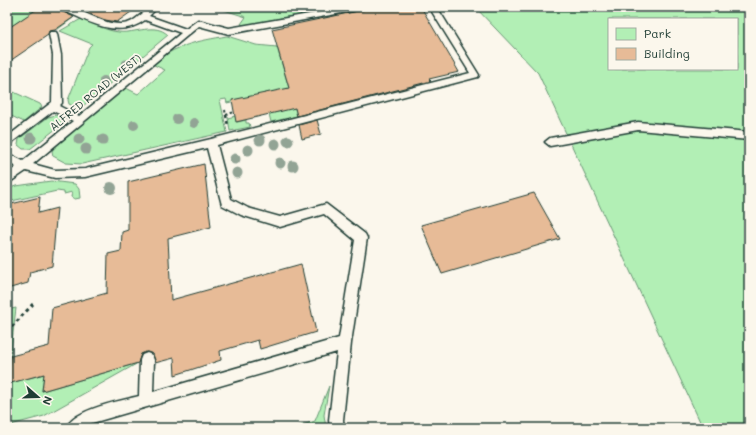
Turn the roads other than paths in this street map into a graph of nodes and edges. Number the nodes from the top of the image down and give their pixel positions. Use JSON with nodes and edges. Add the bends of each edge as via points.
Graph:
{"nodes":[{"id":1,"x":66,"y":7,"type":"edge"},
{"id":2,"x":154,"y":7,"type":"edge"},
{"id":3,"x":363,"y":7,"type":"edge"},
{"id":4,"x":433,"y":7,"type":"edge"},
{"id":5,"x":144,"y":17,"type":"junction"},
{"id":6,"x":187,"y":32,"type":"junction"},
{"id":7,"x":53,"y":34,"type":"dead end"},
{"id":8,"x":52,"y":107,"type":"junction"},
{"id":9,"x":80,"y":120,"type":"junction"},
{"id":10,"x":749,"y":136,"type":"edge"},
{"id":11,"x":7,"y":142,"type":"edge"},
{"id":12,"x":550,"y":142,"type":"dead end"},
{"id":13,"x":212,"y":143,"type":"junction"},
{"id":14,"x":7,"y":157,"type":"edge"},
{"id":15,"x":24,"y":166,"type":"junction"},
{"id":16,"x":7,"y":180,"type":"edge"},
{"id":17,"x":346,"y":343,"type":"junction"},
{"id":18,"x":147,"y":360,"type":"dead end"},
{"id":19,"x":146,"y":401,"type":"junction"},
{"id":20,"x":73,"y":428,"type":"edge"},
{"id":21,"x":337,"y":428,"type":"edge"}],
"edges":[{"from":1,"to":5,"type":"lane","via":[[124,28]]},
{"from":2,"to":5,"type":"lane"},
{"from":3,"to":6,"type":"lane","name":"ALFRED ROAD (WEST)","via":[[229,31],[198,23]]},
{"from":4,"to":13,"type":"lane","via":[[475,75]]},
{"from":5,"to":6,"type":"lane"},
{"from":6,"to":9,"type":"lane","name":"ALFRED ROAD (WEST)"},
{"from":7,"to":8,"type":"lane","via":[[57,55],[57,103]]},
{"from":8,"to":9,"type":"lane"},
{"from":8,"to":11,"type":"lane"},
{"from":9,"to":15,"type":"lane","name":"ALFRED ROAD (WEST)"},
{"from":10,"to":12,"type":"lane","via":[[638,126]]},
{"from":13,"to":15,"type":"lane","via":[[85,173],[55,174]]},
{"from":13,"to":17,"type":"lane","via":[[226,202],[246,212],[280,222],[326,209],[362,238]]},
{"from":14,"to":15,"type":"lane"},
{"from":15,"to":16,"type":"lane","name":"ALFRED ROAD (WEST)"},
{"from":17,"to":19,"type":"lane"},
{"from":17,"to":21,"type":"lane"},
{"from":18,"to":19,"type":"lane"},
{"from":19,"to":20,"type":"lane","via":[[90,417]]}]}
